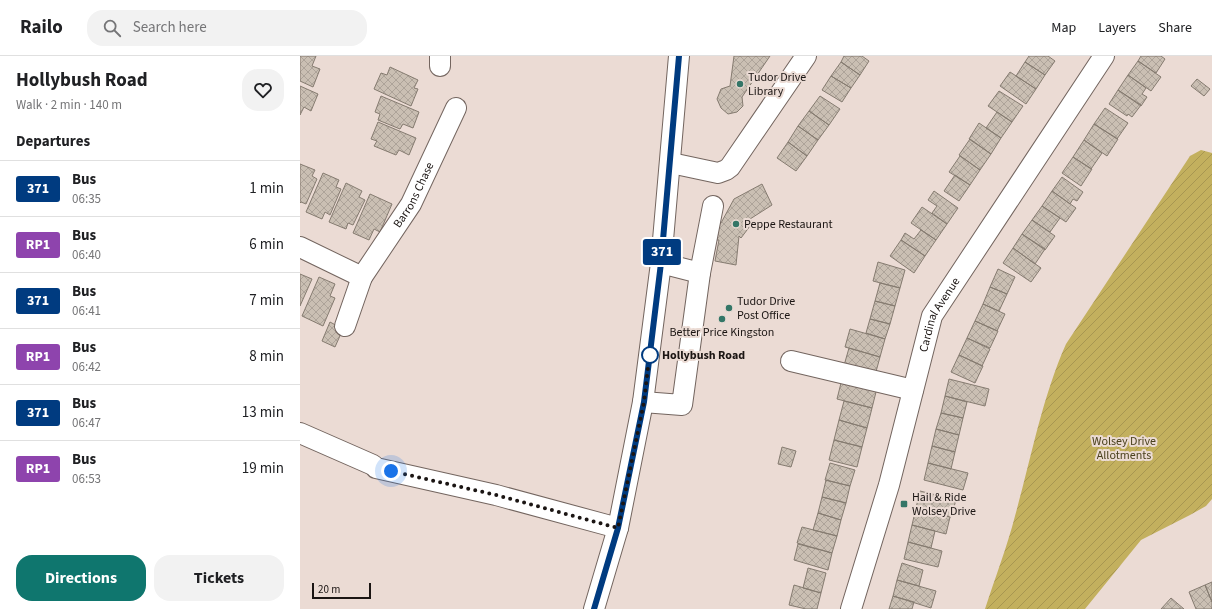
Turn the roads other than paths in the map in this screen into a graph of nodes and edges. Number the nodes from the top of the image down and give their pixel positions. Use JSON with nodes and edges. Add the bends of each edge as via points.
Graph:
{"nodes":[{"id":1,"x":679,"y":56,"type":"edge"},
{"id":2,"x":806,"y":56,"type":"edge"},
{"id":3,"x":1104,"y":56,"type":"edge"},
{"id":4,"x":456,"y":108,"type":"dead end"},
{"id":5,"x":671,"y":163,"type":"junction"},
{"id":6,"x":713,"y":206,"type":"dead end"},
{"id":7,"x":300,"y":247,"type":"edge"},
{"id":8,"x":661,"y":263,"type":"junction"},
{"id":9,"x":700,"y":272,"type":"junction"},
{"id":10,"x":362,"y":277,"type":"junction"},
{"id":11,"x":345,"y":326,"type":"dead end"},
{"id":12,"x":791,"y":361,"type":"dead end"},
{"id":13,"x":913,"y":390,"type":"junction"},
{"id":14,"x":644,"y":402,"type":"junction"},
{"id":15,"x":300,"y":433,"type":"edge"},
{"id":16,"x":618,"y":528,"type":"junction"},
{"id":17,"x":594,"y":609,"type":"edge"},
{"id":18,"x":850,"y":609,"type":"edge"}],
"edges":[{"from":1,"to":5,"type":"street"},
{"from":2,"to":5,"type":"street","via":[[730,167],[718,173]]},
{"from":3,"to":13,"type":"street","name":"Cardinal Avenue","via":[[932,316]]},
{"from":4,"to":10,"type":"street","name":"Barrons Chase","via":[[411,204]]},
{"from":5,"to":8,"type":"street"},
{"from":6,"to":9,"type":"street"},
{"from":7,"to":10,"type":"street"},
{"from":8,"to":9,"type":"street"},
{"from":8,"to":14,"type":"street"},
{"from":9,"to":14,"type":"street","via":[[682,405]]},
{"from":10,"to":11,"type":"street","name":"Barrons Chase"},
{"from":12,"to":13,"type":"street"},
{"from":13,"to":18,"type":"street","name":"Cardinal Avenue","via":[[889,485]]},
{"from":14,"to":16,"type":"street"},
{"from":15,"to":16,"type":"street","via":[[375,466]]},
{"from":16,"to":17,"type":"street"}]}
